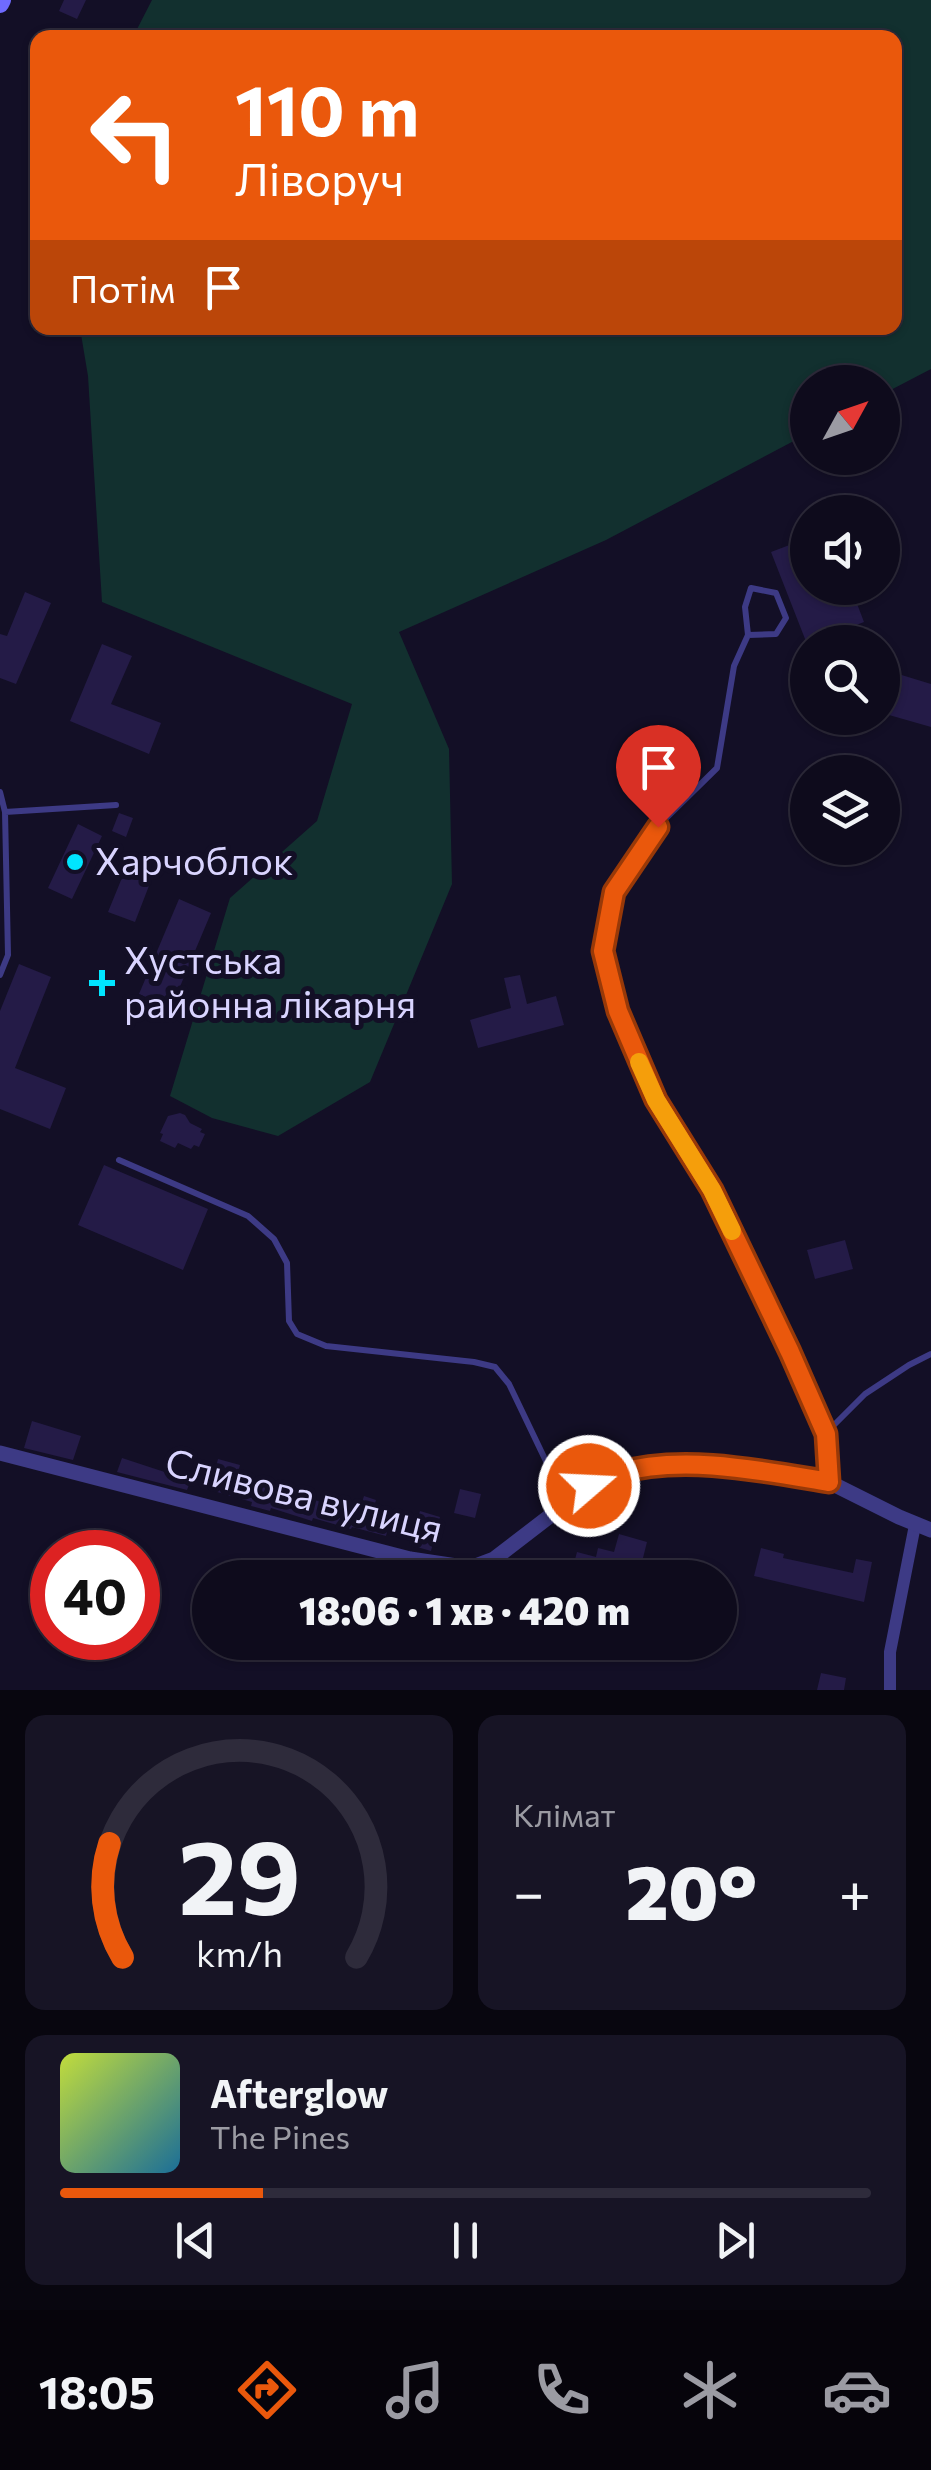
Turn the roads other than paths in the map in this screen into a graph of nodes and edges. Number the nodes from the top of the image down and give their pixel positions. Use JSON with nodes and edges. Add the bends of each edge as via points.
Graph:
{"nodes":[{"id":1,"x":748,"y":635,"type":"junction"},
{"id":2,"x":0,"y":792,"type":"edge"},
{"id":3,"x":116,"y":805,"type":"dead end"},
{"id":4,"x":6,"y":812,"type":"junction"},
{"id":5,"x":0,"y":975,"type":"edge"},
{"id":6,"x":119,"y":1160,"type":"dead end"},
{"id":7,"x":931,"y":1354,"type":"edge"},
{"id":8,"x":826,"y":1434,"type":"junction"},
{"id":9,"x":0,"y":1453,"type":"edge"},
{"id":10,"x":829,"y":1482,"type":"junction"},
{"id":11,"x":567,"y":1504,"type":"junction"},
{"id":12,"x":923,"y":1527,"type":"edge"},
{"id":13,"x":890,"y":1690,"type":"edge"}],
"edges":[{"from":1,"to":1,"type":"lane","via":[[776,634],[786,618],[776,594],[751,588]]},
{"from":1,"to":8,"type":"lane","via":[[734,666],[717,768],[658,827],[614,892],[603,951],[618,1011],[656,1100],[712,1190]]},
{"from":2,"to":4,"type":"lane"},
{"from":3,"to":4,"type":"lane"},
{"from":4,"to":5,"type":"lane","via":[[8,955]]},
{"from":6,"to":11,"type":"lane","via":[[248,1216],[274,1239],[287,1263],[289,1321],[296,1334],[326,1346],[495,1367]]},
{"from":7,"to":8,"type":"lane","via":[[865,1394]]},
{"from":8,"to":10,"type":"lane"},
{"from":9,"to":11,"type":"street","name":"Сливова вулиця","via":[[410,1559],[470,1568],[494,1559]]},
{"from":10,"to":11,"type":"street","name":"Сливова вулиця","via":[[758,1470],[656,1466],[615,1474]]},
{"from":10,"to":12,"type":"street","name":"Сливова вулиця"},
{"from":12,"to":13,"type":"street","name":"Сливова вулиця","via":[[890,1652]]}]}
